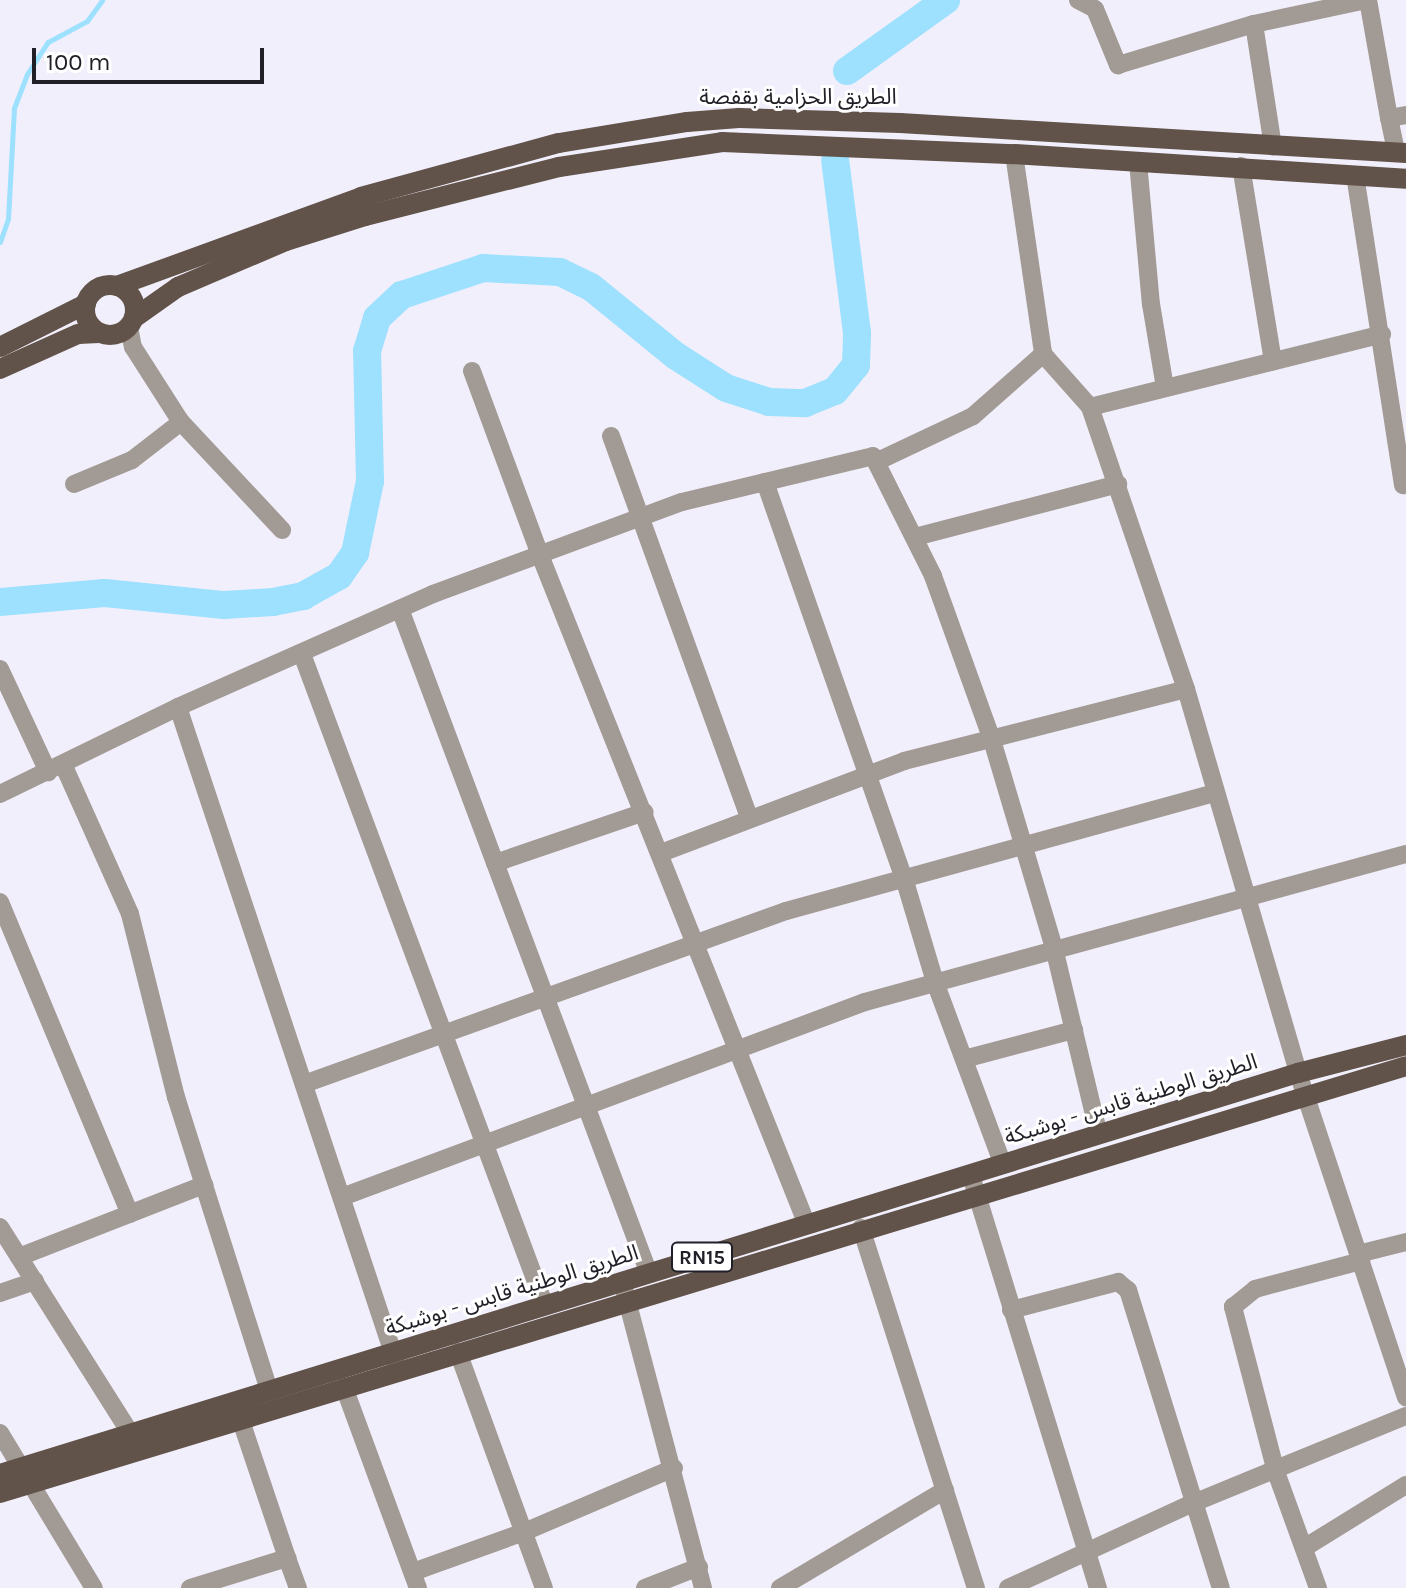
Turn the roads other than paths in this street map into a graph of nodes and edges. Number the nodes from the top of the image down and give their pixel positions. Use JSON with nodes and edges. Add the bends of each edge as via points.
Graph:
{"nodes":[{"id":1,"x":1078,"y":0,"type":"edge"},
{"id":2,"x":1367,"y":0,"type":"edge"},
{"id":3,"x":1099,"y":5,"type":"edge"},
{"id":4,"x":1304,"y":7,"type":"edge"},
{"id":5,"x":1254,"y":24,"type":"junction"},
{"id":6,"x":1398,"y":117,"type":"edge"},
{"id":7,"x":1273,"y":147,"type":"junction"},
{"id":8,"x":1401,"y":153,"type":"edge"},
{"id":9,"x":1014,"y":154,"type":"junction"},
{"id":10,"x":1138,"y":162,"type":"junction"},
{"id":11,"x":1241,"y":166,"type":"junction"},
{"id":12,"x":1355,"y":175,"type":"junction"},
{"id":13,"x":1406,"y":179,"type":"edge"},
{"id":14,"x":117,"y":286,"type":"junction"},
{"id":15,"x":86,"y":304,"type":"junction"},
{"id":16,"x":119,"y":328,"type":"junction"},
{"id":17,"x":1382,"y":334,"type":"junction"},
{"id":18,"x":0,"y":347,"type":"edge"},
{"id":19,"x":1043,"y":354,"type":"junction"},
{"id":20,"x":1273,"y":361,"type":"junction"},
{"id":21,"x":0,"y":369,"type":"edge"},
{"id":22,"x":472,"y":371,"type":"dead end"},
{"id":23,"x":1165,"y":388,"type":"junction"},
{"id":24,"x":1090,"y":407,"type":"junction"},
{"id":25,"x":181,"y":422,"type":"junction"},
{"id":26,"x":611,"y":436,"type":"dead end"},
{"id":27,"x":878,"y":461,"type":"junction"},
{"id":28,"x":765,"y":482,"type":"junction"},
{"id":29,"x":74,"y":484,"type":"dead end"},
{"id":30,"x":1118,"y":484,"type":"junction"},
{"id":31,"x":1403,"y":485,"type":"dead end"},
{"id":32,"x":638,"y":518,"type":"junction"},
{"id":33,"x":282,"y":530,"type":"dead end"},
{"id":34,"x":915,"y":537,"type":"junction"},
{"id":35,"x":540,"y":555,"type":"junction"},
{"id":36,"x":400,"y":609,"type":"junction"},
{"id":37,"x":302,"y":654,"type":"junction"},
{"id":38,"x":0,"y":669,"type":"edge"},
{"id":39,"x":1186,"y":689,"type":"junction"},
{"id":40,"x":178,"y":707,"type":"junction"},
{"id":41,"x":992,"y":740,"type":"junction"},
{"id":42,"x":55,"y":768,"type":"junction"},
{"id":43,"x":867,"y":773,"type":"junction"},
{"id":44,"x":1215,"y":793,"type":"junction"},
{"id":45,"x":0,"y":794,"type":"edge"},
{"id":46,"x":645,"y":812,"type":"junction"},
{"id":47,"x":749,"y":817,"type":"junction"},
{"id":48,"x":1020,"y":844,"type":"junction"},
{"id":49,"x":661,"y":853,"type":"junction"},
{"id":50,"x":1406,"y":854,"type":"edge"},
{"id":51,"x":495,"y":863,"type":"junction"},
{"id":52,"x":904,"y":878,"type":"junction"},
{"id":53,"x":1244,"y":897,"type":"junction"},
{"id":54,"x":0,"y":902,"type":"edge"},
{"id":55,"x":694,"y":944,"type":"junction"},
{"id":56,"x":1054,"y":948,"type":"junction"},
{"id":57,"x":935,"y":982,"type":"junction"},
{"id":58,"x":546,"y":1000,"type":"junction"},
{"id":59,"x":1074,"y":1030,"type":"junction"},
{"id":60,"x":447,"y":1036,"type":"junction"},
{"id":61,"x":1406,"y":1045,"type":"edge"},
{"id":62,"x":739,"y":1049,"type":"junction"},
{"id":63,"x":964,"y":1059,"type":"junction"},
{"id":64,"x":1406,"y":1066,"type":"edge"},
{"id":65,"x":1298,"y":1073,"type":"junction"},
{"id":66,"x":304,"y":1084,"type":"junction"},
{"id":67,"x":1305,"y":1093,"type":"junction"},
{"id":68,"x":585,"y":1109,"type":"junction"},
{"id":69,"x":1099,"y":1135,"type":"junction"},
{"id":70,"x":488,"y":1147,"type":"junction"},
{"id":71,"x":1003,"y":1165,"type":"junction"},
{"id":72,"x":973,"y":1184,"type":"junction"},
{"id":73,"x":204,"y":1185,"type":"junction"},
{"id":74,"x":342,"y":1197,"type":"junction"},
{"id":75,"x":130,"y":1214,"type":"junction"},
{"id":76,"x":807,"y":1225,"type":"junction"},
{"id":77,"x":0,"y":1227,"type":"edge"},
{"id":78,"x":861,"y":1228,"type":"junction"},
{"id":79,"x":1406,"y":1242,"type":"edge"},
{"id":80,"x":19,"y":1257,"type":"junction"},
{"id":81,"x":1360,"y":1257,"type":"junction"},
{"id":82,"x":649,"y":1274,"type":"junction"},
{"id":83,"x":35,"y":1281,"type":"junction"},
{"id":84,"x":624,"y":1291,"type":"junction"},
{"id":85,"x":0,"y":1293,"type":"edge"},
{"id":86,"x":545,"y":1306,"type":"junction"},
{"id":87,"x":1011,"y":1310,"type":"junction"},
{"id":88,"x":458,"y":1352,"type":"junction"},
{"id":89,"x":396,"y":1361,"type":"junction"},
{"id":90,"x":344,"y":1387,"type":"junction"},
{"id":91,"x":269,"y":1391,"type":"junction"},
{"id":92,"x":1406,"y":1397,"type":"edge"},
{"id":93,"x":1406,"y":1416,"type":"edge"},
{"id":94,"x":240,"y":1418,"type":"junction"},
{"id":95,"x":0,"y":1433,"type":"edge"},
{"id":96,"x":131,"y":1434,"type":"junction"},
{"id":97,"x":674,"y":1468,"type":"junction"},
{"id":98,"x":1276,"y":1472,"type":"junction"},
{"id":99,"x":0,"y":1474,"type":"edge"},
{"id":100,"x":28,"y":1475,"type":"junction"},
{"id":101,"x":1406,"y":1485,"type":"edge"},
{"id":102,"x":945,"y":1490,"type":"junction"},
{"id":103,"x":0,"y":1493,"type":"edge"},
{"id":104,"x":1191,"y":1504,"type":"junction"},
{"id":105,"x":524,"y":1532,"type":"junction"},
{"id":106,"x":1304,"y":1548,"type":"junction"},
{"id":107,"x":1084,"y":1554,"type":"junction"},
{"id":108,"x":287,"y":1558,"type":"junction"},
{"id":109,"x":699,"y":1567,"type":"junction"},
{"id":110,"x":416,"y":1580,"type":"edge"},
{"id":111,"x":94,"y":1588,"type":"edge"},
{"id":112,"x":190,"y":1588,"type":"edge"},
{"id":113,"x":298,"y":1588,"type":"edge"},
{"id":114,"x":544,"y":1588,"type":"edge"},
{"id":115,"x":645,"y":1588,"type":"edge"},
{"id":116,"x":703,"y":1588,"type":"edge"},
{"id":117,"x":780,"y":1588,"type":"edge"},
{"id":118,"x":976,"y":1588,"type":"edge"},
{"id":119,"x":1008,"y":1588,"type":"edge"},
{"id":120,"x":1098,"y":1588,"type":"edge"},
{"id":121,"x":1221,"y":1588,"type":"edge"},
{"id":122,"x":1318,"y":1588,"type":"edge"}],
"edges":[{"from":1,"to":3,"type":"street"},
{"from":2,"to":4,"type":"street"},
{"from":2,"to":6,"type":"street"},
{"from":3,"to":5,"type":"street","via":[[1118,65]]},
{"from":4,"to":5,"type":"street"},
{"from":5,"to":7,"type":"street"},
{"from":6,"to":8,"type":"street"},
{"from":7,"to":8,"type":"main road","name":"الطريق الحزامية بقفصة"},
{"from":7,"to":14,"type":"main road","name":"الطريق الحزامية بقفصة","via":[[802,118],[687,122],[559,143],[361,197]]},
{"from":9,"to":10,"type":"main road","name":"الطريق الحزامية بقفصة"},
{"from":9,"to":16,"type":"main road","name":"الطريق الحزامية بقفصة","via":[[776,141],[621,155],[446,195],[286,241],[165,294]]},
{"from":9,"to":19,"type":"street"},
{"from":10,"to":11,"type":"main road","name":"الطريق الحزامية بقفصة"},
{"from":10,"to":23,"type":"street"},
{"from":11,"to":12,"type":"main road","name":"الطريق الحزامية بقفصة"},
{"from":11,"to":20,"type":"street"},
{"from":12,"to":13,"type":"main road","name":"الطريق الحزامية بقفصة"},
{"from":12,"to":17,"type":"street"},
{"from":14,"to":15,"type":"main road","via":[[101,287]]},
{"from":14,"to":16,"type":"main road","via":[[130,295]]},
{"from":15,"to":16,"type":"main road","via":[[87,321]]},
{"from":15,"to":18,"type":"main road"},
{"from":16,"to":21,"type":"main road","name":"الطريق الحزامية بقفصة","via":[[78,334]]},
{"from":16,"to":25,"type":"street"},
{"from":17,"to":20,"type":"street"},
{"from":17,"to":31,"type":"street"},
{"from":19,"to":24,"type":"street"},
{"from":19,"to":27,"type":"street","via":[[973,416]]},
{"from":20,"to":23,"type":"street"},
{"from":22,"to":35,"type":"street"},
{"from":23,"to":24,"type":"street"},
{"from":24,"to":30,"type":"street"},
{"from":25,"to":29,"type":"street","via":[[132,460]]},
{"from":25,"to":33,"type":"street"},
{"from":26,"to":32,"type":"street"},
{"from":27,"to":28,"type":"street","via":[[867,454]]},
{"from":27,"to":34,"type":"street"},
{"from":28,"to":32,"type":"street"},
{"from":28,"to":43,"type":"street"},
{"from":30,"to":34,"type":"street"},
{"from":30,"to":39,"type":"street"},
{"from":32,"to":35,"type":"street"},
{"from":32,"to":47,"type":"street"},
{"from":34,"to":41,"type":"street"},
{"from":35,"to":36,"type":"street"},
{"from":35,"to":46,"type":"street"},
{"from":36,"to":37,"type":"street"},
{"from":36,"to":51,"type":"street"},
{"from":37,"to":40,"type":"street"},
{"from":37,"to":60,"type":"street"},
{"from":38,"to":42,"type":"street"},
{"from":39,"to":41,"type":"street"},
{"from":39,"to":44,"type":"street"},
{"from":40,"to":42,"type":"street"},
{"from":40,"to":66,"type":"street"},
{"from":41,"to":43,"type":"street"},
{"from":41,"to":48,"type":"street"},
{"from":42,"to":45,"type":"street"},
{"from":42,"to":73,"type":"street","via":[[130,914]]},
{"from":43,"to":47,"type":"street"},
{"from":43,"to":52,"type":"street"},
{"from":44,"to":48,"type":"street"},
{"from":44,"to":53,"type":"street"},
{"from":46,"to":49,"type":"street"},
{"from":46,"to":51,"type":"street"},
{"from":47,"to":49,"type":"street"},
{"from":48,"to":52,"type":"street"},
{"from":48,"to":56,"type":"street"},
{"from":49,"to":55,"type":"street"},
{"from":50,"to":53,"type":"street"},
{"from":51,"to":58,"type":"street"},
{"from":52,"to":55,"type":"street"},
{"from":52,"to":57,"type":"street"},
{"from":53,"to":56,"type":"street"},
{"from":53,"to":65,"type":"street"},
{"from":54,"to":75,"type":"street"},
{"from":55,"to":58,"type":"street"},
{"from":55,"to":62,"type":"street"},
{"from":56,"to":57,"type":"street"},
{"from":56,"to":59,"type":"street"},
{"from":57,"to":62,"type":"street","via":[[823,1016]]},
{"from":57,"to":63,"type":"street"},
{"from":58,"to":60,"type":"street"},
{"from":58,"to":68,"type":"street"},
{"from":59,"to":63,"type":"street"},
{"from":59,"to":69,"type":"street"},
{"from":60,"to":66,"type":"street"},
{"from":60,"to":70,"type":"street"},
{"from":61,"to":65,"type":"main road","name":"الطريق الوطنية قابس - بوشبكة","number":"RN15"},
{"from":62,"to":68,"type":"street"},
{"from":62,"to":76,"type":"street"},
{"from":63,"to":71,"type":"street"},
{"from":64,"to":67,"type":"main road","name":"الطريق الوطنية قابس - بوشبكة","number":"RN15"},
{"from":65,"to":67,"type":"street"},
{"from":65,"to":69,"type":"main road","name":"الطريق الوطنية قابس - بوشبكة","number":"RN15"},
{"from":66,"to":74,"type":"street"},
{"from":67,"to":72,"type":"main road","name":"الطريق الوطنية قابس - بوشبكة","number":"RN15"},
{"from":67,"to":81,"type":"street"},
{"from":68,"to":70,"type":"street"},
{"from":68,"to":82,"type":"street"},
{"from":69,"to":71,"type":"main road","name":"الطريق الوطنية قابس - بوشبكة","number":"RN15"},
{"from":70,"to":74,"type":"street"},
{"from":70,"to":86,"type":"street"},
{"from":71,"to":72,"type":"main road","name":"الطريق الوطنية قابس - بوشبكة","number":"RN15"},
{"from":72,"to":76,"type":"main road","name":"الطريق الوطنية قابس - بوشبكة","number":"RN15"},
{"from":72,"to":78,"type":"main road","name":"الطريق الوطنية قابس - بوشبكة","number":"RN15"},
{"from":72,"to":87,"type":"street"},
{"from":73,"to":75,"type":"street"},
{"from":73,"to":91,"type":"street"},
{"from":74,"to":89,"type":"street"},
{"from":75,"to":80,"type":"street"},
{"from":76,"to":82,"type":"main road","name":"الطريق الوطنية قابس - بوشبكة","number":"RN15"},
{"from":77,"to":80,"type":"street"},
{"from":78,"to":84,"type":"main road","name":"الطريق الوطنية قابس - بوشبكة","number":"RN15"},
{"from":78,"to":102,"type":"street"},
{"from":79,"to":81,"type":"street"},
{"from":80,"to":83,"type":"street"},
{"from":81,"to":92,"type":"street"},
{"from":81,"to":98,"type":"street","via":[[1255,1289],[1233,1307]]},
{"from":82,"to":84,"type":"main road","name":"الطريق الوطنية قابس - بوشبكة","number":"RN15"},
{"from":83,"to":85,"type":"street"},
{"from":83,"to":96,"type":"street"},
{"from":84,"to":86,"type":"main road","name":"الطريق الوطنية قابس - بوشبكة","number":"RN15"},
{"from":84,"to":88,"type":"main road","name":"الطريق الوطنية قابس - بوشبكة","number":"RN15"},
{"from":84,"to":97,"type":"street"},
{"from":86,"to":89,"type":"main road","name":"الطريق الوطنية قابس - بوشبكة","number":"RN15"},
{"from":87,"to":104,"type":"street","via":[[1123,1284]]},
{"from":87,"to":107,"type":"street"},
{"from":88,"to":89,"type":"main road","name":"الطريق الوطنية قابس - بوشبكة","number":"RN15"},
{"from":88,"to":105,"type":"street"},
{"from":89,"to":90,"type":"main road","name":"الطريق الوطنية قابس - بوشبكة","number":"RN15"},
{"from":89,"to":91,"type":"main road","name":"الطريق الوطنية قابس - بوشبكة","number":"RN15"},
{"from":90,"to":94,"type":"main road","name":"الطريق الوطنية قابس - بوشبكة","number":"RN15"},
{"from":90,"to":110,"type":"street"},
{"from":91,"to":96,"type":"main road","name":"الطريق الوطنية قابس - بوشبكة","number":"RN15"},
{"from":93,"to":98,"type":"street"},
{"from":94,"to":100,"type":"main road","name":"الطريق الوطنية قابس - بوشبكة","number":"RN15"},
{"from":94,"to":108,"type":"street"},
{"from":95,"to":100,"type":"street"},
{"from":96,"to":100,"type":"main road","name":"الطريق الوطنية قابس - بوشبكة","number":"RN15"},
{"from":97,"to":105,"type":"street"},
{"from":97,"to":109,"type":"street"},
{"from":98,"to":104,"type":"street"},
{"from":98,"to":106,"type":"street"},
{"from":99,"to":100,"type":"main road","name":"الطريق الوطنية قابس - بوشبكة","number":"RN15"},
{"from":100,"to":103,"type":"main road","name":"الطريق الوطنية قابس - بوشبكة","number":"RN15"},
{"from":100,"to":111,"type":"street"},
{"from":101,"to":106,"type":"street"},
{"from":102,"to":117,"type":"street"},
{"from":102,"to":118,"type":"street"},
{"from":104,"to":107,"type":"street"},
{"from":104,"to":121,"type":"street"},
{"from":105,"to":110,"type":"street"},
{"from":105,"to":114,"type":"street"},
{"from":106,"to":122,"type":"street"},
{"from":107,"to":119,"type":"street"},
{"from":107,"to":120,"type":"street"},
{"from":108,"to":112,"type":"street"},
{"from":108,"to":113,"type":"street"},
{"from":109,"to":115,"type":"street"},
{"from":109,"to":116,"type":"street"}]}
